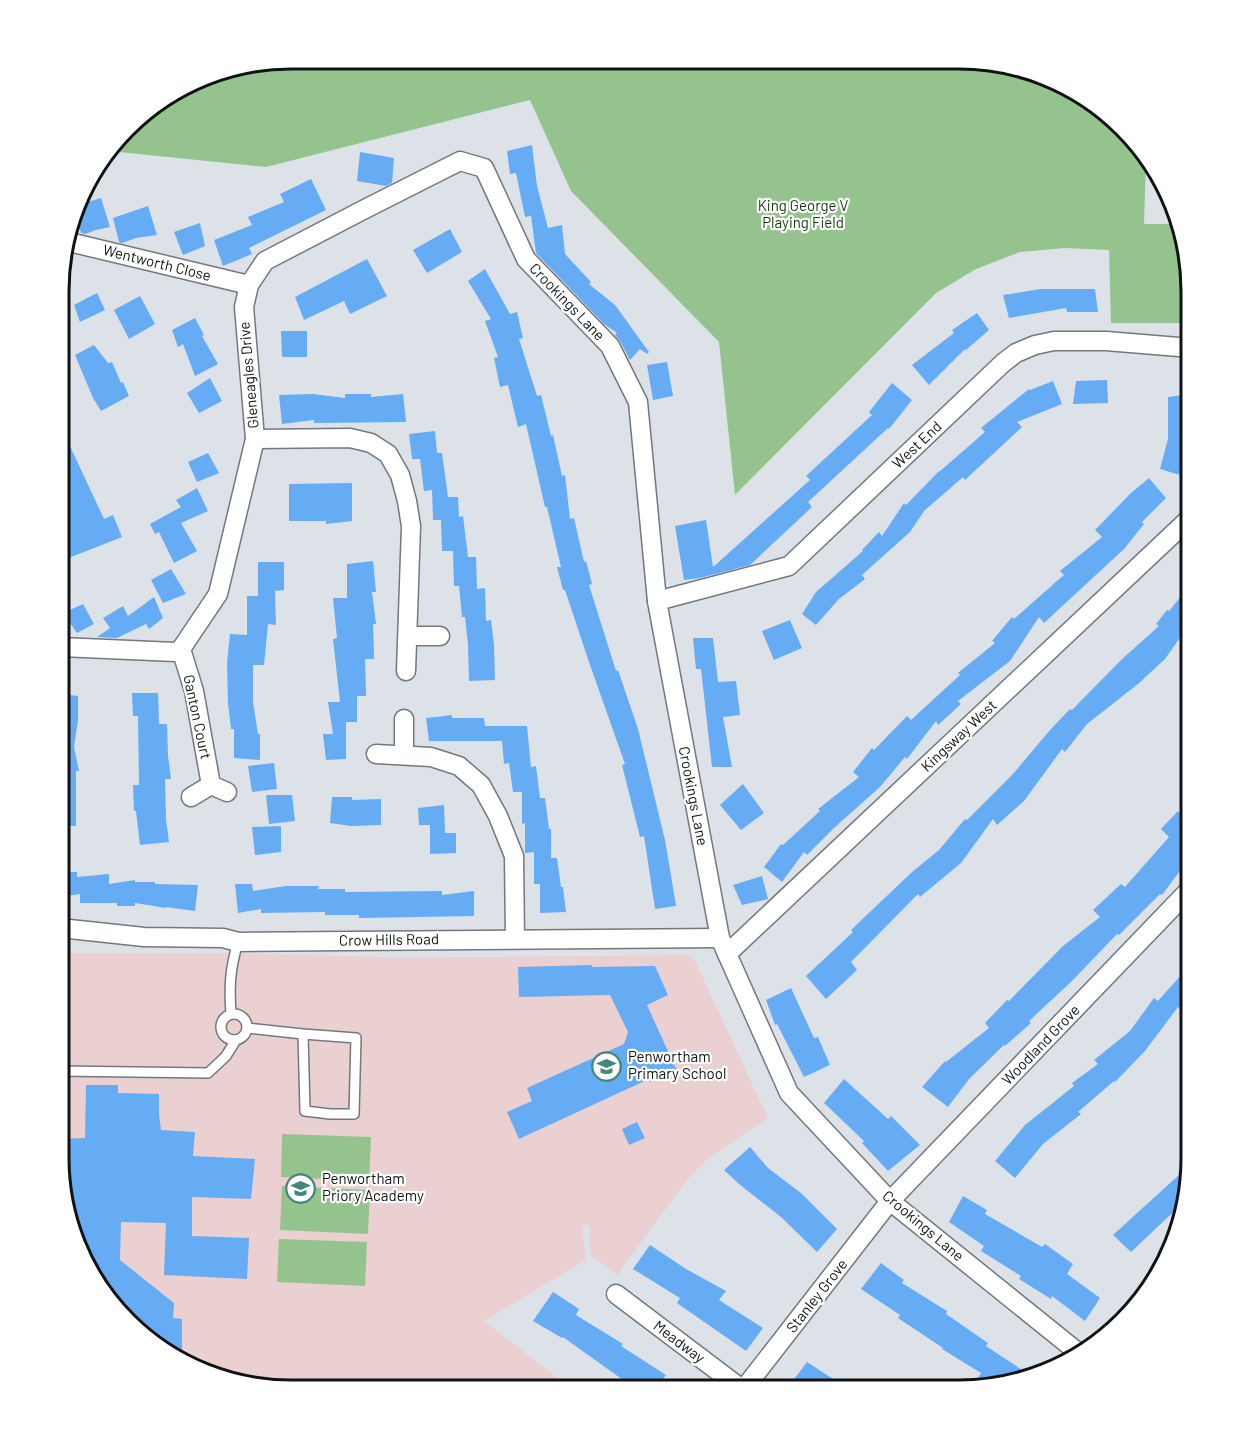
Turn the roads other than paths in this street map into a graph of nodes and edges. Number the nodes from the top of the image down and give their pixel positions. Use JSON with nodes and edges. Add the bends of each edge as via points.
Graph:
{"nodes":[{"id":1,"x":460,"y":161,"type":"joint"},
{"id":2,"x":74,"y":243,"type":"edge"},
{"id":3,"x":249,"y":285,"type":"junction"},
{"id":4,"x":1181,"y":347,"type":"edge"},
{"id":5,"x":255,"y":439,"type":"junction"},
{"id":6,"x":1181,"y":526,"type":"edge"},
{"id":7,"x":657,"y":601,"type":"junction"},
{"id":8,"x":408,"y":636,"type":"junction"},
{"id":9,"x":440,"y":636,"type":"dead end"},
{"id":10,"x":69,"y":647,"type":"edge"},
{"id":11,"x":181,"y":649,"type":"junction"},
{"id":12,"x":406,"y":671,"type":"dead end"},
{"id":13,"x":404,"y":719,"type":"dead end"},
{"id":14,"x":376,"y":754,"type":"dead end"},
{"id":15,"x":404,"y":755,"type":"junction"},
{"id":16,"x":191,"y":797,"type":"dead end"},
{"id":17,"x":1181,"y":898,"type":"edge"},
{"id":18,"x":69,"y":929,"type":"edge"},
{"id":19,"x":515,"y":939,"type":"junction"},
{"id":20,"x":238,"y":942,"type":"junction"},
{"id":21,"x":724,"y":946,"type":"junction"},
{"id":22,"x":231,"y":1014,"type":"junction"},
{"id":23,"x":247,"y":1028,"type":"junction"},
{"id":24,"x":303,"y":1034,"type":"junction"},
{"id":25,"x":236,"y":1040,"type":"junction"},
{"id":26,"x":69,"y":1071,"type":"edge"},
{"id":27,"x":890,"y":1201,"type":"junction"},
{"id":28,"x":616,"y":1294,"type":"dead end"},
{"id":29,"x":1073,"y":1348,"type":"edge"},
{"id":30,"x":730,"y":1380,"type":"edge"},
{"id":31,"x":751,"y":1380,"type":"edge"}],
"edges":[{"from":1,"to":3,"type":"street","name":"Gleneagles Drive","via":[[265,261]]},
{"from":1,"to":7,"type":"street","name":"Crookings Lane","via":[[484,168],[526,260],[610,346],[638,402]]},
{"from":2,"to":3,"type":"street","name":"Wentworth Close"},
{"from":3,"to":5,"type":"street","name":"Gleneagles Drive","via":[[244,307]]},
{"from":4,"to":7,"type":"street","name":"West End","via":[[1054,341],[1016,353],[789,566]]},
{"from":5,"to":8,"type":"street","via":[[350,438],[388,454],[400,475],[411,526]]},
{"from":5,"to":11,"type":"street","name":"Gleneagles Drive","via":[[218,594]]},
{"from":6,"to":21,"type":"street","name":"Kingsway West"},
{"from":7,"to":21,"type":"street","name":"Crookings Lane"},
{"from":8,"to":9,"type":"street"},
{"from":8,"to":12,"type":"street"},
{"from":10,"to":11,"type":"street","via":[[176,652]]},
{"from":11,"to":16,"type":"street","name":"Ganton Court","via":[[219,788]]},
{"from":13,"to":15,"type":"street"},
{"from":14,"to":15,"type":"street"},
{"from":15,"to":19,"type":"street","via":[[431,756],[459,766],[480,785],[514,856]]},
{"from":17,"to":27,"type":"street","name":"Woodland Grove"},
{"from":18,"to":20,"type":"street","name":"Crow Hills Road"},
{"from":19,"to":20,"type":"street","name":"Crow Hills Road"},
{"from":19,"to":21,"type":"street","name":"Crow Hills Road"},
{"from":20,"to":22,"type":"lane","via":[[231,964]]},
{"from":21,"to":27,"type":"street","name":"Crookings Lane","via":[[789,1093]]},
{"from":22,"to":23,"type":"lane","via":[[242,1017]]},
{"from":22,"to":25,"type":"lane","via":[[221,1027],[227,1038]]},
{"from":23,"to":24,"type":"lane"},
{"from":23,"to":25,"type":"lane","via":[[244,1036]]},
{"from":24,"to":24,"type":"lane","via":[[356,1038],[354,1114],[305,1110]]},
{"from":25,"to":26,"type":"lane","via":[[208,1073]]},
{"from":27,"to":29,"type":"street","name":"Crookings Lane"},
{"from":27,"to":31,"type":"street","name":"Stanley Grove"},
{"from":28,"to":30,"type":"street","name":"Meadway"}]}
